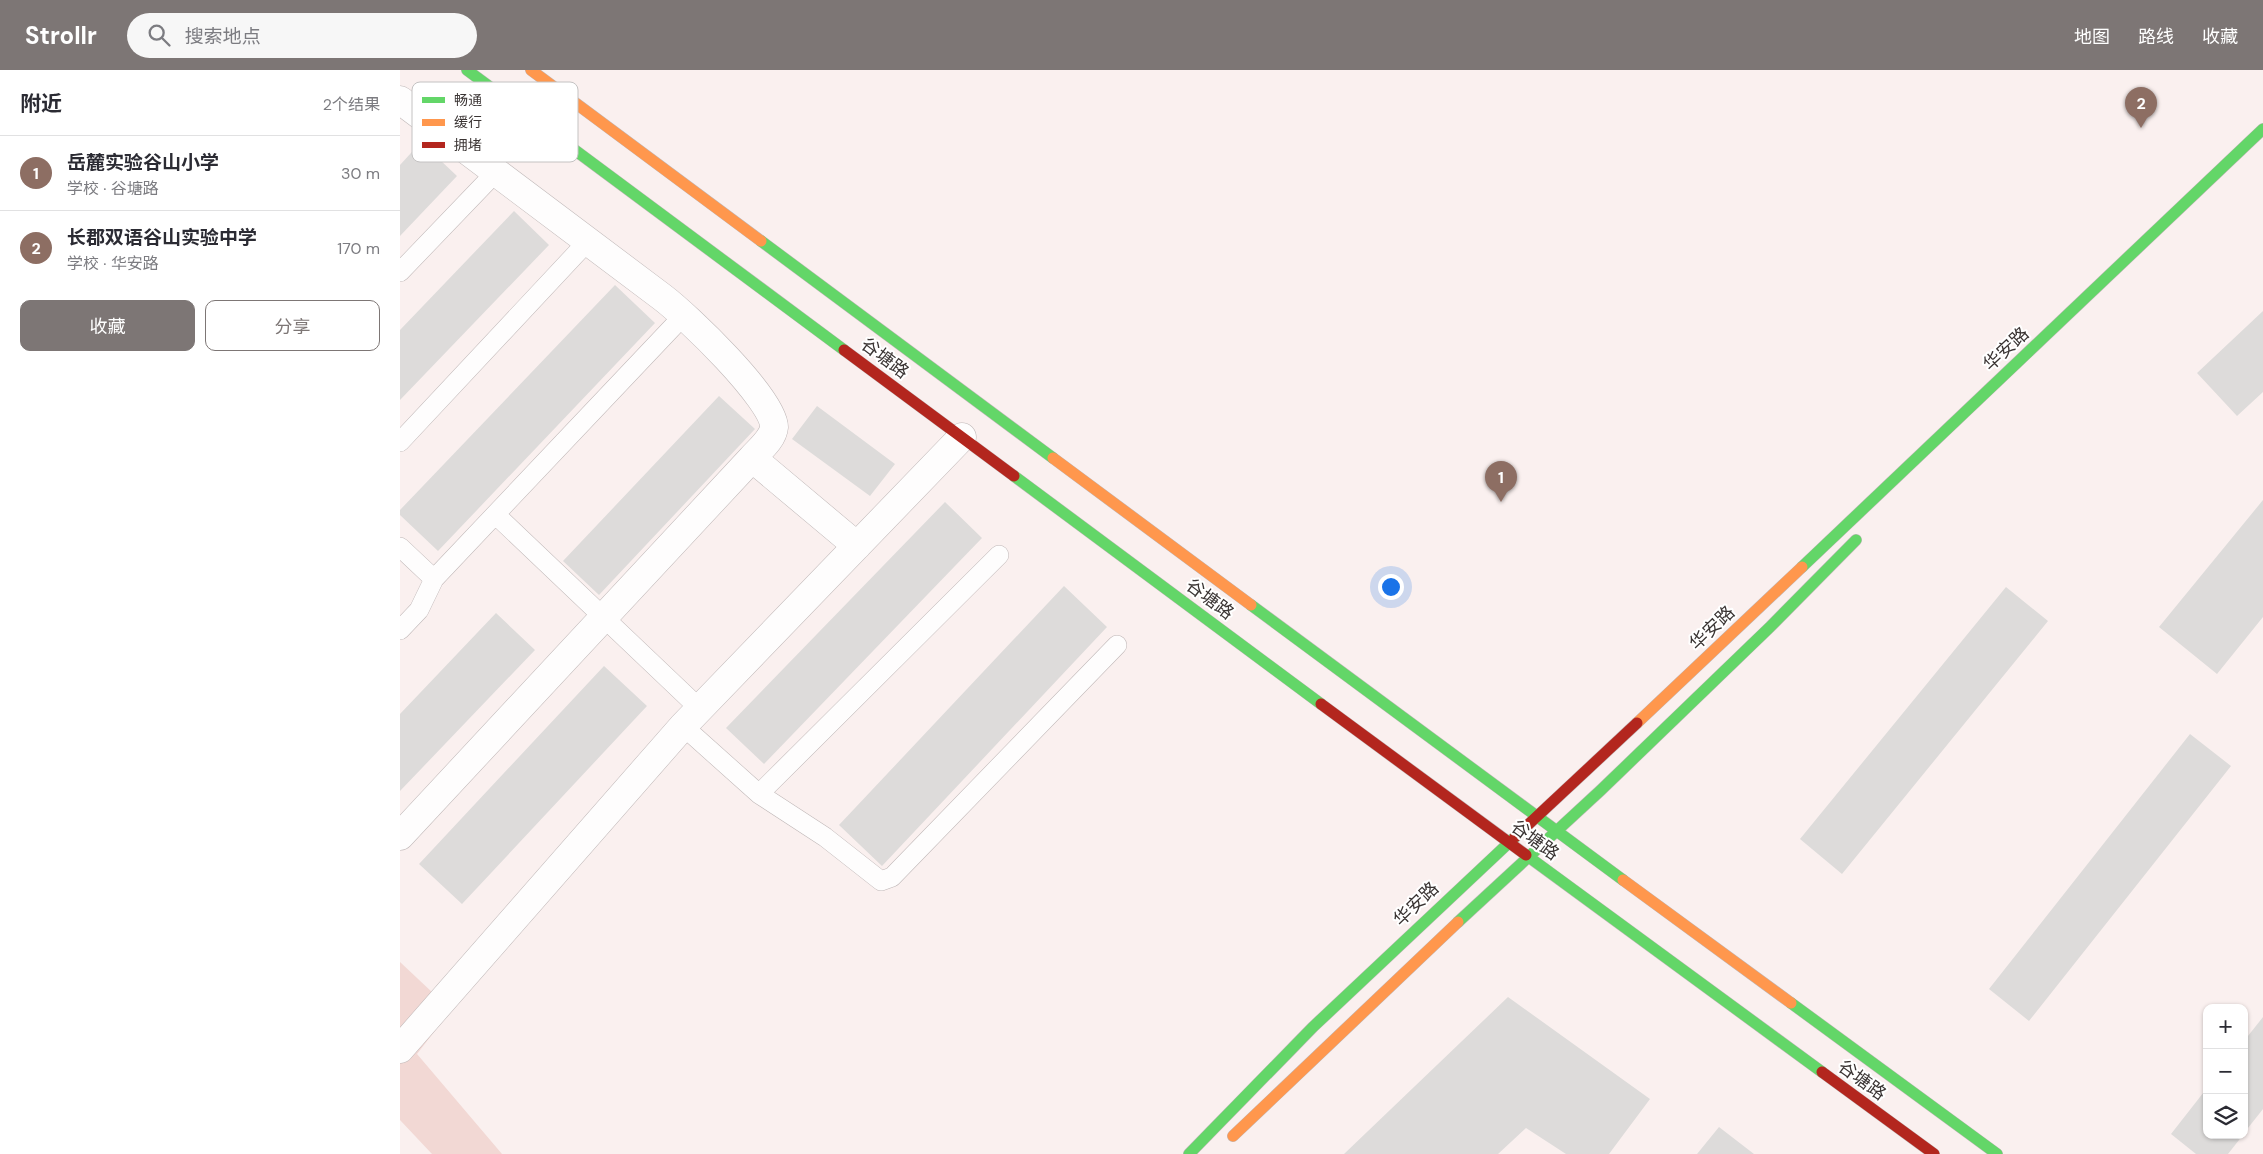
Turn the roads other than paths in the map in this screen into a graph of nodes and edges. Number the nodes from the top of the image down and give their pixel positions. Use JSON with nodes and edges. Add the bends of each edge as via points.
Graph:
{"nodes":[{"id":1,"x":468,"y":70,"type":"edge"},
{"id":2,"x":531,"y":70,"type":"edge"},
{"id":3,"x":484,"y":82,"type":"edge"},
{"id":4,"x":547,"y":82,"type":"edge"},
{"id":5,"x":400,"y":100,"type":"edge"},
{"id":6,"x":578,"y":105,"type":"edge"},
{"id":7,"x":412,"y":109,"type":"edge"},
{"id":8,"x":2263,"y":129,"type":"edge"},
{"id":9,"x":578,"y":152,"type":"edge"},
{"id":10,"x":483,"y":162,"type":"edge"},
{"id":11,"x":496,"y":172,"type":"junction"},
{"id":12,"x":588,"y":241,"type":"junction"},
{"id":13,"x":400,"y":272,"type":"edge"},
{"id":14,"x":685,"y":314,"type":"junction"},
{"id":15,"x":962,"y":437,"type":"junction"},
{"id":16,"x":400,"y":442,"type":"edge"},
{"id":17,"x":752,"y":458,"type":"junction"},
{"id":18,"x":496,"y":515,"type":"junction"},
{"id":19,"x":1861,"y":535,"type":"dead end"},
{"id":20,"x":857,"y":546,"type":"junction"},
{"id":21,"x":400,"y":547,"type":"edge"},
{"id":22,"x":999,"y":555,"type":"dead end"},
{"id":23,"x":434,"y":579,"type":"junction"},
{"id":24,"x":604,"y":618,"type":"junction"},
{"id":25,"x":400,"y":630,"type":"edge"},
{"id":26,"x":1117,"y":645,"type":"dead end"},
{"id":27,"x":691,"y":718,"type":"junction"},
{"id":28,"x":759,"y":794,"type":"junction"},
{"id":29,"x":1537,"y":817,"type":"junction"},
{"id":30,"x":1556,"y":831,"type":"junction"},
{"id":31,"x":400,"y":836,"type":"edge"},
{"id":32,"x":1509,"y":842,"type":"junction"},
{"id":33,"x":1528,"y":857,"type":"junction"},
{"id":34,"x":400,"y":1050,"type":"edge"},
{"id":35,"x":1226,"y":1142,"type":"dead end"},
{"id":36,"x":1189,"y":1154,"type":"edge"},
{"id":37,"x":1934,"y":1154,"type":"edge"},
{"id":38,"x":1997,"y":1154,"type":"edge"}],
"edges":[{"from":1,"to":3,"type":"main road","name":"谷塘路"},
{"from":2,"to":4,"type":"main road","name":"谷塘路"},
{"from":5,"to":7,"type":"street"},
{"from":6,"to":29,"type":"main road","name":"谷塘路"},
{"from":8,"to":29,"type":"main road","name":"华安路"},
{"from":9,"to":15,"type":"main road","name":"谷塘路"},
{"from":10,"to":11,"type":"street"},
{"from":11,"to":12,"type":"street"},
{"from":11,"to":13,"type":"lane"},
{"from":12,"to":14,"type":"street"},
{"from":12,"to":16,"type":"lane"},
{"from":14,"to":17,"type":"street","via":[[772,416],[774,429]]},
{"from":14,"to":18,"type":"lane"},
{"from":15,"to":20,"type":"street"},
{"from":15,"to":32,"type":"main road","name":"谷塘路"},
{"from":17,"to":20,"type":"street"},
{"from":17,"to":24,"type":"street"},
{"from":18,"to":23,"type":"lane"},
{"from":18,"to":24,"type":"lane"},
{"from":19,"to":30,"type":"main road","via":[[1770,628]]},
{"from":20,"to":27,"type":"street"},
{"from":21,"to":23,"type":"lane"},
{"from":22,"to":28,"type":"lane"},
{"from":23,"to":25,"type":"lane","via":[[419,610]]},
{"from":24,"to":27,"type":"lane"},
{"from":24,"to":31,"type":"street"},
{"from":26,"to":28,"type":"lane","via":[[892,877],[881,881],[870,875],[825,837]]},
{"from":27,"to":28,"type":"lane"},
{"from":27,"to":34,"type":"street"},
{"from":29,"to":30,"type":"main road","name":"谷塘路"},
{"from":29,"to":32,"type":"main road","name":"华安路"},
{"from":30,"to":33,"type":"main road"},
{"from":30,"to":38,"type":"main road","name":"谷塘路"},
{"from":32,"to":33,"type":"main road","name":"谷塘路"},
{"from":32,"to":36,"type":"main road","name":"华安路","via":[[1313,1027]]},
{"from":33,"to":35,"type":"main road"},
{"from":33,"to":37,"type":"main road","name":"谷塘路"}]}
